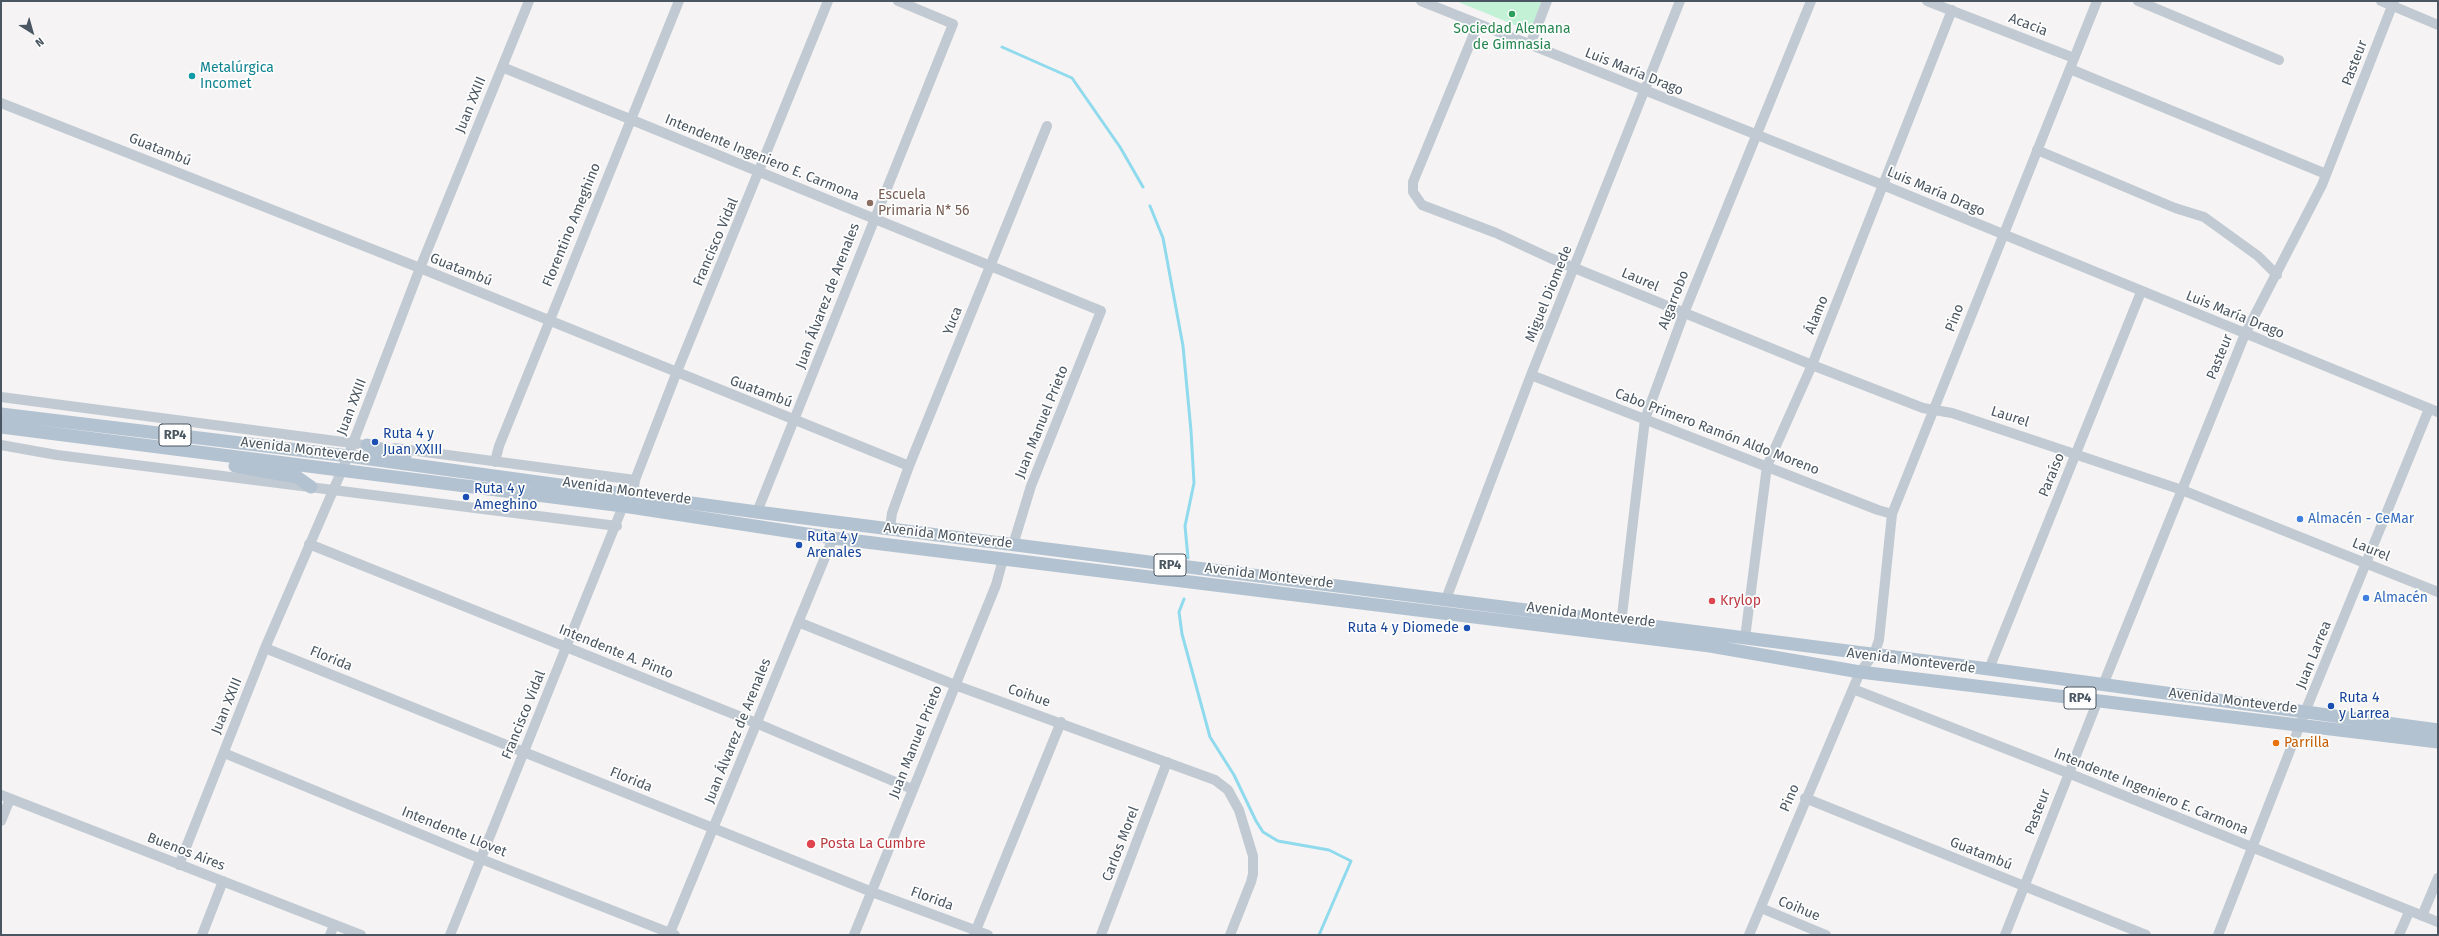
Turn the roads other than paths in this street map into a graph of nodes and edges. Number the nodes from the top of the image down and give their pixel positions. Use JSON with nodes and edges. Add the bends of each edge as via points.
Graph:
{"nodes":[{"id":1,"x":529,"y":1,"type":"edge"},
{"id":2,"x":679,"y":1,"type":"edge"},
{"id":3,"x":828,"y":1,"type":"edge"},
{"id":4,"x":898,"y":1,"type":"edge"},
{"id":5,"x":1421,"y":1,"type":"edge"},
{"id":6,"x":1546,"y":1,"type":"edge"},
{"id":7,"x":1680,"y":1,"type":"edge"},
{"id":8,"x":1811,"y":1,"type":"edge"},
{"id":9,"x":1926,"y":1,"type":"edge"},
{"id":10,"x":2097,"y":1,"type":"edge"},
{"id":11,"x":2138,"y":1,"type":"edge"},
{"id":12,"x":2381,"y":1,"type":"edge"},
{"id":13,"x":2394,"y":3,"type":"edge"},
{"id":14,"x":1952,"y":10,"type":"junction"},
{"id":15,"x":1478,"y":24,"type":"junction"},
{"id":16,"x":2438,"y":25,"type":"edge"},
{"id":17,"x":1530,"y":44,"type":"junction"},
{"id":18,"x":2074,"y":58,"type":"junction"},
{"id":19,"x":2279,"y":60,"type":"dead end"},
{"id":20,"x":502,"y":67,"type":"junction"},
{"id":21,"x":2070,"y":69,"type":"junction"},
{"id":22,"x":1646,"y":92,"type":"junction"},
{"id":23,"x":1,"y":102,"type":"edge"},
{"id":24,"x":630,"y":119,"type":"junction"},
{"id":25,"x":1047,"y":126,"type":"dead end"},
{"id":26,"x":1755,"y":135,"type":"junction"},
{"id":27,"x":2038,"y":150,"type":"junction"},
{"id":28,"x":760,"y":172,"type":"junction"},
{"id":29,"x":2326,"y":174,"type":"junction"},
{"id":30,"x":1883,"y":185,"type":"junction"},
{"id":31,"x":873,"y":219,"type":"junction"},
{"id":32,"x":2003,"y":236,"type":"junction"},
{"id":33,"x":991,"y":266,"type":"junction"},
{"id":34,"x":1574,"y":267,"type":"junction"},
{"id":35,"x":420,"y":268,"type":"junction"},
{"id":36,"x":2277,"y":275,"type":"junction"},
{"id":37,"x":2141,"y":292,"type":"junction"},
{"id":38,"x":1101,"y":311,"type":"joint"},
{"id":39,"x":1684,"y":313,"type":"junction"},
{"id":40,"x":549,"y":322,"type":"junction"},
{"id":41,"x":2245,"y":334,"type":"junction"},
{"id":42,"x":1812,"y":365,"type":"junction"},
{"id":43,"x":676,"y":374,"type":"junction"},
{"id":44,"x":1531,"y":375,"type":"junction"},
{"id":45,"x":1,"y":397,"type":"edge"},
{"id":46,"x":1934,"y":410,"type":"junction"},
{"id":47,"x":2434,"y":411,"type":"edge"},
{"id":48,"x":1,"y":414,"type":"edge"},
{"id":49,"x":1645,"y":419,"type":"junction"},
{"id":50,"x":795,"y":420,"type":"junction"},
{"id":51,"x":1,"y":427,"type":"edge"},
{"id":52,"x":353,"y":443,"type":"junction"},
{"id":53,"x":1,"y":445,"type":"edge"},
{"id":54,"x":366,"y":445,"type":"junction"},
{"id":55,"x":202,"y":453,"type":"junction"},
{"id":56,"x":2076,"y":453,"type":"junction"},
{"id":57,"x":348,"y":456,"type":"junction"},
{"id":58,"x":495,"y":462,"type":"junction"},
{"id":59,"x":909,"y":466,"type":"junction"},
{"id":60,"x":1767,"y":466,"type":"junction"},
{"id":61,"x":342,"y":470,"type":"junction"},
{"id":62,"x":467,"y":473,"type":"junction"},
{"id":63,"x":635,"y":480,"type":"junction"},
{"id":64,"x":312,"y":487,"type":"junction"},
{"id":65,"x":332,"y":489,"type":"junction"},
{"id":66,"x":2182,"y":490,"type":"junction"},
{"id":67,"x":633,"y":494,"type":"junction"},
{"id":68,"x":623,"y":506,"type":"junction"},
{"id":69,"x":757,"y":512,"type":"junction"},
{"id":70,"x":1892,"y":514,"type":"junction"},
{"id":71,"x":617,"y":526,"type":"junction"},
{"id":72,"x":890,"y":528,"type":"junction"},
{"id":73,"x":833,"y":538,"type":"junction"},
{"id":74,"x":309,"y":544,"type":"junction"},
{"id":75,"x":1013,"y":545,"type":"junction"},
{"id":76,"x":1003,"y":558,"type":"junction"},
{"id":77,"x":2366,"y":563,"type":"junction"},
{"id":78,"x":2438,"y":592,"type":"edge"},
{"id":79,"x":1446,"y":599,"type":"junction"},
{"id":80,"x":798,"y":622,"type":"junction"},
{"id":81,"x":1621,"y":624,"type":"junction"},
{"id":82,"x":1745,"y":638,"type":"junction"},
{"id":83,"x":265,"y":648,"type":"junction"},
{"id":84,"x":567,"y":648,"type":"junction"},
{"id":85,"x":1874,"y":654,"type":"junction"},
{"id":86,"x":1989,"y":669,"type":"junction"},
{"id":87,"x":1860,"y":672,"type":"junction"},
{"id":88,"x":955,"y":685,"type":"junction"},
{"id":89,"x":2103,"y":685,"type":"junction"},
{"id":90,"x":1853,"y":690,"type":"junction"},
{"id":91,"x":2098,"y":700,"type":"junction"},
{"id":92,"x":2305,"y":712,"type":"junction"},
{"id":93,"x":756,"y":722,"type":"junction"},
{"id":94,"x":1061,"y":722,"type":"junction"},
{"id":95,"x":2300,"y":725,"type":"junction"},
{"id":96,"x":2438,"y":730,"type":"edge"},
{"id":97,"x":2438,"y":742,"type":"edge"},
{"id":98,"x":524,"y":752,"type":"junction"},
{"id":99,"x":224,"y":753,"type":"junction"},
{"id":100,"x":1167,"y":762,"type":"junction"},
{"id":101,"x":2068,"y":773,"type":"junction"},
{"id":102,"x":912,"y":789,"type":"junction"},
{"id":103,"x":6,"y":797,"type":"edge"},
{"id":104,"x":1805,"y":798,"type":"junction"},
{"id":105,"x":1,"y":821,"type":"edge"},
{"id":106,"x":714,"y":828,"type":"junction"},
{"id":107,"x":2253,"y":848,"type":"junction"},
{"id":108,"x":481,"y":859,"type":"junction"},
{"id":109,"x":179,"y":865,"type":"junction"},
{"id":110,"x":2438,"y":878,"type":"edge"},
{"id":111,"x":223,"y":881,"type":"junction"},
{"id":112,"x":2025,"y":886,"type":"junction"},
{"id":113,"x":872,"y":892,"type":"junction"},
{"id":114,"x":1761,"y":908,"type":"junction"},
{"id":115,"x":2409,"y":912,"type":"junction"},
{"id":116,"x":2422,"y":916,"type":"junction"},
{"id":117,"x":2438,"y":922,"type":"edge"},
{"id":118,"x":334,"y":925,"type":"junction"},
{"id":119,"x":975,"y":932,"type":"edge"},
{"id":120,"x":672,"y":934,"type":"edge"},
{"id":121,"x":202,"y":935,"type":"edge"},
{"id":122,"x":330,"y":935,"type":"edge"},
{"id":123,"x":361,"y":935,"type":"edge"},
{"id":124,"x":450,"y":935,"type":"edge"},
{"id":125,"x":854,"y":935,"type":"edge"},
{"id":126,"x":988,"y":935,"type":"edge"},
{"id":127,"x":1101,"y":935,"type":"edge"},
{"id":128,"x":1230,"y":935,"type":"edge"},
{"id":129,"x":1749,"y":935,"type":"edge"},
{"id":130,"x":1826,"y":935,"type":"edge"},
{"id":131,"x":2005,"y":935,"type":"edge"},
{"id":132,"x":2146,"y":935,"type":"edge"},
{"id":133,"x":2218,"y":935,"type":"edge"},
{"id":134,"x":2399,"y":935,"type":"edge"}],
"edges":[{"from":1,"to":20,"type":"street","name":"Juan XXIII"},
{"from":2,"to":24,"type":"street","name":"Florentino Ameghino"},
{"from":3,"to":28,"type":"street","name":"Francisco Vidal"},
{"from":4,"to":31,"type":"street","name":"Juan Álvarez de Arenales","via":[[953,24]]},
{"from":5,"to":15,"type":"street","name":"Luis María Drago"},
{"from":6,"to":17,"type":"street"},
{"from":7,"to":22,"type":"street","name":"Miguel Diomede"},
{"from":8,"to":26,"type":"street","name":"Algarrobo"},
{"from":9,"to":14,"type":"street","name":"Acacia"},
{"from":10,"to":18,"type":"street","name":"Pino"},
{"from":11,"to":19,"type":"street"},
{"from":12,"to":13,"type":"street"},
{"from":13,"to":16,"type":"street"},
{"from":13,"to":29,"type":"street","name":"Pasteur"},
{"from":14,"to":18,"type":"street","name":"Acacia"},
{"from":14,"to":30,"type":"street","name":"Álamo"},
{"from":15,"to":17,"type":"street","name":"Luis María Drago"},
{"from":15,"to":34,"type":"street","name":"Laurel","via":[[1413,182],[1413,192],[1422,205],[1496,233]]},
{"from":17,"to":22,"type":"street","name":"Luis María Drago"},
{"from":18,"to":21,"type":"street","name":"Pino"},
{"from":20,"to":24,"type":"street","name":"Intendente Ingeniero E. Carmona"},
{"from":20,"to":35,"type":"street","name":"Juan XXIII"},
{"from":21,"to":27,"type":"street","name":"Pino"},
{"from":21,"to":29,"type":"street"},
{"from":22,"to":26,"type":"street","name":"Luis María Drago"},
{"from":22,"to":34,"type":"street","name":"Miguel Diomede"},
{"from":23,"to":35,"type":"street","name":"Guatambú"},
{"from":24,"to":28,"type":"street","name":"Intendente Ingeniero E. Carmona"},
{"from":24,"to":40,"type":"street","name":"Florentino Ameghino"},
{"from":25,"to":33,"type":"street","name":"Yuca"},
{"from":26,"to":30,"type":"street","name":"Luis María Drago"},
{"from":26,"to":39,"type":"street","name":"Algarrobo"},
{"from":27,"to":32,"type":"street","name":"Pino"},
{"from":27,"to":36,"type":"street","via":[[2175,208],[2204,217],[2258,256]]},
{"from":28,"to":31,"type":"street","name":"Intendente Ingeniero E. Carmona"},
{"from":28,"to":43,"type":"street","name":"Francisco Vidal"},
{"from":29,"to":36,"type":"street","name":"Pasteur"},
{"from":30,"to":32,"type":"street","name":"Luis María Drago"},
{"from":30,"to":42,"type":"street","name":"Álamo"},
{"from":31,"to":33,"type":"street","name":"Intendente Ingeniero E. Carmona"},
{"from":31,"to":50,"type":"street","name":"Juan Álvarez de Arenales"},
{"from":32,"to":37,"type":"street","name":"Luis María Drago"},
{"from":32,"to":46,"type":"street","name":"Pino"},
{"from":33,"to":38,"type":"street","name":"Intendente Ingeniero E. Carmona"},
{"from":33,"to":59,"type":"street","name":"Yuca"},
{"from":34,"to":39,"type":"street","name":"Laurel"},
{"from":34,"to":44,"type":"street","name":"Miguel Diomede"},
{"from":35,"to":40,"type":"street","name":"Guatambú"},
{"from":35,"to":52,"type":"street","name":"Juan XXIII"},
{"from":36,"to":41,"type":"street","name":"Pasteur"},
{"from":37,"to":41,"type":"street","name":"Luis María Drago"},
{"from":37,"to":56,"type":"street","name":"Paraíso"},
{"from":38,"to":75,"type":"street","name":"Juan Manuel Prieto","via":[[1032,486]]},
{"from":39,"to":42,"type":"street","name":"Laurel"},
{"from":39,"to":49,"type":"street","name":"Algarrobo"},
{"from":40,"to":43,"type":"street","name":"Guatambú"},
{"from":40,"to":58,"type":"street","name":"Florentino Ameghino","via":[[498,446]]},
{"from":41,"to":47,"type":"street","name":"Luis María Drago"},
{"from":41,"to":66,"type":"street","name":"Pasteur"},
{"from":42,"to":46,"type":"street","name":"Laurel"},
{"from":42,"to":60,"type":"street","name":"Álamo"},
{"from":43,"to":50,"type":"street","name":"Guatambú"},
{"from":43,"to":63,"type":"street","name":"Francisco Vidal"},
{"from":44,"to":49,"type":"street","name":"Cabo Primero Ramón Aldo Moreno"},
{"from":44,"to":79,"type":"street","name":"Miguel Diomede"},
{"from":45,"to":52,"type":"street"},
{"from":46,"to":56,"type":"street","name":"Laurel","via":[[1952,413]]},
{"from":46,"to":70,"type":"street","name":"Pino"},
{"from":47,"to":77,"type":"street","name":"Juan Larrea"},
{"from":48,"to":57,"type":"main road","name":"Avenida Monteverde","number":"RP4"},
{"from":49,"to":60,"type":"street","name":"Cabo Primero Ramón Aldo Moreno"},
{"from":49,"to":81,"type":"street","name":"Algarrobo"},
{"from":50,"to":59,"type":"street","name":"Guatambú"},
{"from":50,"to":69,"type":"street","name":"Juan Álvarez de Arenales"},
{"from":51,"to":55,"type":"main road","name":"Avenida Monteverde","number":"RP4"},
{"from":52,"to":54,"type":"street"},
{"from":52,"to":57,"type":"street","name":"Juan XXIII"},
{"from":53,"to":64,"type":"street","via":[[57,455]]},
{"from":54,"to":58,"type":"street"},
{"from":54,"to":62,"type":"main road","via":[[390,453],[456,465]]},
{"from":55,"to":61,"type":"main road","name":"Avenida Monteverde","number":"RP4"},
{"from":55,"to":64,"type":"main road","via":[[219,463],[297,477]]},
{"from":56,"to":66,"type":"street","name":"Laurel"},
{"from":56,"to":86,"type":"street","name":"Paraíso"},
{"from":57,"to":61,"type":"street","name":"Juan XXIII"},
{"from":57,"to":62,"type":"main road","name":"Avenida Monteverde","number":"RP4"},
{"from":58,"to":63,"type":"street"},
{"from":59,"to":72,"type":"street","name":"Yuca","via":[[892,513]]},
{"from":60,"to":70,"type":"street","name":"Cabo Primero Ramón Aldo Moreno"},
{"from":60,"to":82,"type":"street","name":"Álamo"},
{"from":61,"to":65,"type":"street","name":"Juan XXIII"},
{"from":61,"to":68,"type":"main road","name":"Avenida Monteverde","number":"RP4"},
{"from":62,"to":67,"type":"main road","name":"Avenida Monteverde","number":"RP4"},
{"from":63,"to":67,"type":"street","name":"Francisco Vidal"},
{"from":64,"to":65,"type":"street"},
{"from":65,"to":71,"type":"street"},
{"from":65,"to":74,"type":"street","name":"Juan XXIII"},
{"from":66,"to":77,"type":"street","name":"Laurel"},
{"from":66,"to":89,"type":"street","name":"Pasteur"},
{"from":67,"to":69,"type":"main road","name":"Avenida Monteverde","number":"RP4"},
{"from":68,"to":71,"type":"street","name":"Francisco Vidal"},
{"from":68,"to":73,"type":"main road","name":"Avenida Monteverde","number":"RP4"},
{"from":69,"to":72,"type":"main road","name":"Avenida Monteverde","number":"RP4"},
{"from":70,"to":85,"type":"street","name":"Pino","via":[[1879,640]]},
{"from":71,"to":84,"type":"street","name":"Francisco Vidal"},
{"from":72,"to":75,"type":"main road","name":"Avenida Monteverde","number":"RP4"},
{"from":73,"to":76,"type":"main road","name":"Avenida Monteverde","number":"RP4"},
{"from":73,"to":80,"type":"street","name":"Juan Álvarez de Arenales"},
{"from":74,"to":83,"type":"street","name":"Juan XXIII"},
{"from":74,"to":84,"type":"street","name":"Intendente A. Pinto"},
{"from":75,"to":79,"type":"main road","name":"Avenida Monteverde","number":"RP4"},
{"from":76,"to":87,"type":"main road","name":"Avenida Monteverde","number":"RP4","via":[[1710,646]]},
{"from":76,"to":88,"type":"street","name":"Juan Manuel Prieto","via":[[996,585]]},
{"from":77,"to":78,"type":"street","name":"Laurel"},
{"from":77,"to":92,"type":"street","name":"Juan Larrea"},
{"from":79,"to":81,"type":"main road","name":"Avenida Monteverde","number":"RP4"},
{"from":80,"to":88,"type":"street","name":"Coihue"},
{"from":80,"to":93,"type":"street","name":"Juan Álvarez de Arenales"},
{"from":81,"to":82,"type":"main road","name":"Avenida Monteverde","number":"RP4"},
{"from":82,"to":85,"type":"main road","name":"Avenida Monteverde","number":"RP4"},
{"from":83,"to":98,"type":"street","name":"Florida"},
{"from":83,"to":99,"type":"street","name":"Juan XXIII"},
{"from":84,"to":93,"type":"street","name":"Intendente A. Pinto"},
{"from":84,"to":98,"type":"street","name":"Francisco Vidal"},
{"from":85,"to":86,"type":"main road","name":"Avenida Monteverde","number":"RP4"},
{"from":85,"to":87,"type":"street","name":"Pino"},
{"from":86,"to":89,"type":"main road","name":"Avenida Monteverde","number":"RP4"},
{"from":87,"to":90,"type":"street","name":"Pino"},
{"from":87,"to":91,"type":"main road","name":"Avenida Monteverde","number":"RP4"},
{"from":88,"to":94,"type":"street","name":"Coihue"},
{"from":88,"to":102,"type":"street","name":"Juan Manuel Prieto"},
{"from":89,"to":92,"type":"main road","name":"Avenida Monteverde","number":"RP4"},
{"from":90,"to":101,"type":"street","name":"Intendente Ingeniero E. Carmona"},
{"from":90,"to":104,"type":"street","name":"Pino"},
{"from":91,"to":95,"type":"main road","name":"Avenida Monteverde","number":"RP4"},
{"from":91,"to":101,"type":"street","name":"Pasteur"},
{"from":92,"to":95,"type":"street","name":"Juan Larrea"},
{"from":92,"to":96,"type":"main road","name":"Avenida Monteverde","number":"RP4"},
{"from":93,"to":102,"type":"street","name":"Intendente A. Pinto"},
{"from":93,"to":106,"type":"street","name":"Juan Álvarez de Arenales"},
{"from":94,"to":100,"type":"street","name":"Coihue"},
{"from":94,"to":119,"type":"street"},
{"from":95,"to":97,"type":"main road","name":"Avenida Monteverde","number":"RP4"},
{"from":95,"to":107,"type":"street","name":"Juan Larrea"},
{"from":98,"to":106,"type":"street","name":"Florida"},
{"from":98,"to":108,"type":"street","name":"Francisco Vidal"},
{"from":99,"to":108,"type":"street","name":"Intendente Llovet"},
{"from":99,"to":109,"type":"street","name":"Juan XXIII"},
{"from":100,"to":127,"type":"street","name":"Carlos Morel"},
{"from":100,"to":128,"type":"street","name":"Coihue","via":[[1215,780],[1228,790],[1239,810],[1253,856],[1254,874]]},
{"from":101,"to":107,"type":"street","name":"Intendente Ingeniero E. Carmona"},
{"from":101,"to":112,"type":"street","name":"Pasteur"},
{"from":102,"to":113,"type":"street","name":"Juan Manuel Prieto"},
{"from":103,"to":105,"type":"street"},
{"from":103,"to":109,"type":"street","name":"Buenos Aires"},
{"from":104,"to":112,"type":"street","name":"Guatambú"},
{"from":104,"to":114,"type":"street","name":"Pino"},
{"from":106,"to":113,"type":"street","name":"Florida"},
{"from":106,"to":120,"type":"street","name":"Juan Álvarez de Arenales"},
{"from":107,"to":115,"type":"street","name":"Intendente Ingeniero E. Carmona"},
{"from":107,"to":133,"type":"street","name":"Juan Larrea"},
{"from":108,"to":120,"type":"street","name":"Intendente Llovet"},
{"from":108,"to":124,"type":"street","name":"Francisco Vidal"},
{"from":109,"to":111,"type":"street","name":"Buenos Aires"},
{"from":110,"to":116,"type":"street"},
{"from":111,"to":118,"type":"street","name":"Buenos Aires"},
{"from":111,"to":121,"type":"street"},
{"from":112,"to":131,"type":"street","name":"Pasteur"},
{"from":112,"to":132,"type":"street","name":"Guatambú"},
{"from":113,"to":119,"type":"street","name":"Florida"},
{"from":113,"to":125,"type":"street","name":"Juan Manuel Prieto"},
{"from":114,"to":129,"type":"street","name":"Pino"},
{"from":114,"to":130,"type":"street","name":"Coihue"},
{"from":115,"to":116,"type":"street","name":"Intendente Ingeniero E. Carmona"},
{"from":115,"to":134,"type":"street"},
{"from":116,"to":117,"type":"street","name":"Intendente Ingeniero E. Carmona"},
{"from":118,"to":122,"type":"street"},
{"from":118,"to":123,"type":"street","name":"Buenos Aires"},
{"from":119,"to":126,"type":"street","name":"Florida"}]}
